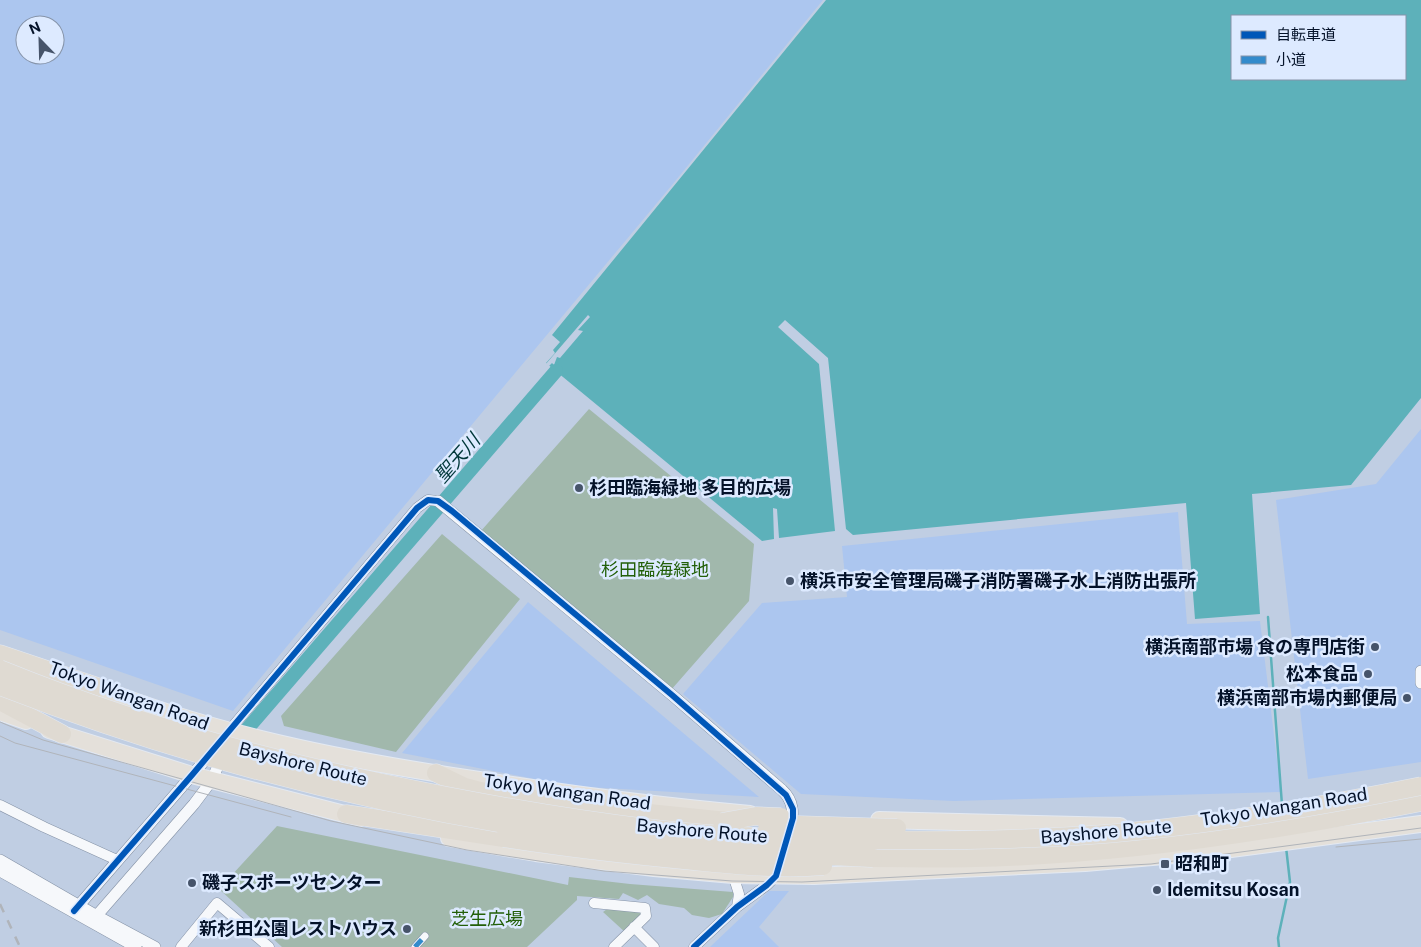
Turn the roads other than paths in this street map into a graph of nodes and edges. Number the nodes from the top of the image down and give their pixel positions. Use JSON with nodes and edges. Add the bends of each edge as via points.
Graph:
{"nodes":[{"id":1,"x":438,"y":501,"type":"joint"},
{"id":2,"x":0,"y":646,"type":"edge"},
{"id":3,"x":0,"y":654,"type":"edge"},
{"id":4,"x":0,"y":669,"type":"edge"},
{"id":5,"x":1421,"y":671,"type":"edge"},
{"id":6,"x":1421,"y":683,"type":"edge"},
{"id":7,"x":0,"y":686,"type":"edge"},
{"id":8,"x":98,"y":687,"type":"junction"},
{"id":9,"x":0,"y":701,"type":"edge"},
{"id":10,"x":0,"y":712,"type":"edge"},
{"id":11,"x":228,"y":732,"type":"junction"},
{"id":12,"x":62,"y":734,"type":"junction"},
{"id":13,"x":436,"y":773,"type":"junction"},
{"id":14,"x":192,"y":775,"type":"junction"},
{"id":15,"x":212,"y":780,"type":"junction"},
{"id":16,"x":1421,"y":785,"type":"edge"},
{"id":17,"x":250,"y":790,"type":"junction"},
{"id":18,"x":1421,"y":802,"type":"edge"},
{"id":19,"x":194,"y":804,"type":"junction"},
{"id":20,"x":0,"y":805,"type":"edge"},
{"id":21,"x":346,"y":814,"type":"junction"},
{"id":22,"x":793,"y":818,"type":"junction"},
{"id":23,"x":1420,"y":824,"type":"edge"},
{"id":24,"x":1154,"y":828,"type":"junction"},
{"id":25,"x":873,"y":858,"type":"junction"},
{"id":26,"x":0,"y":860,"type":"edge"},
{"id":27,"x":117,"y":860,"type":"junction"},
{"id":28,"x":0,"y":871,"type":"edge"},
{"id":29,"x":733,"y":875,"type":"junction"},
{"id":30,"x":776,"y":876,"type":"junction"},
{"id":31,"x":594,"y":903,"type":"dead end"},
{"id":32,"x":737,"y":906,"type":"junction"},
{"id":33,"x":77,"y":908,"type":"junction"},
{"id":34,"x":94,"y":919,"type":"junction"},
{"id":35,"x":634,"y":927,"type":"junction"},
{"id":36,"x":424,"y":936,"type":"dead end"},
{"id":37,"x":136,"y":947,"type":"edge"},
{"id":38,"x":155,"y":947,"type":"edge"},
{"id":39,"x":181,"y":947,"type":"edge"},
{"id":40,"x":269,"y":947,"type":"edge"},
{"id":41,"x":415,"y":947,"type":"edge"},
{"id":42,"x":614,"y":947,"type":"edge"},
{"id":43,"x":654,"y":947,"type":"edge"},
{"id":44,"x":694,"y":947,"type":"edge"}],
"edges":[{"from":1,"to":11,"type":"street","via":[[428,500],[417,508]]},
{"from":1,"to":22,"type":"street","via":[[782,790],[790,801]]},
{"from":2,"to":8,"type":"highway","name":"Tokyo Wangan Road"},
{"from":3,"to":8,"type":"highway"},
{"from":4,"to":24,"type":"highway","name":"Bayshore Route","bridge":true,"via":[[115,711],[255,754],[447,797],[552,815],[658,829],[806,839],[1026,839]]},
{"from":5,"to":6,"type":"street"},
{"from":7,"to":25,"type":"highway","name":"Bayshore Route","bridge":true,"via":[[145,737],[248,768],[445,813],[659,845]]},
{"from":8,"to":11,"type":"highway","name":"Tokyo Wangan Road"},
{"from":9,"to":12,"type":"highway"},
{"from":10,"to":12,"type":"highway","name":"Tokyo Wangan Road"},
{"from":11,"to":13,"type":"highway","name":"Tokyo Wangan Road","via":[[335,756]]},
{"from":11,"to":14,"type":"street"},
{"from":11,"to":15,"type":"street","via":[[223,756]]},
{"from":12,"to":14,"type":"highway","name":"Tokyo Wangan Road"},
{"from":13,"to":22,"type":"highway","name":"Tokyo Wangan Road","via":[[608,800]]},
{"from":13,"to":24,"type":"highway","bridge":true,"via":[[480,791],[722,822],[875,828]]},
{"from":14,"to":15,"type":"highway","name":"Tokyo Wangan Road"},
{"from":14,"to":27,"type":"street"},
{"from":15,"to":17,"type":"highway","name":"Tokyo Wangan Road"},
{"from":15,"to":19,"type":"street"},
{"from":16,"to":22,"type":"highway","name":"Tokyo Wangan Road","via":[[1253,814],[1154,825]]},
{"from":16,"to":24,"type":"highway","name":"Bayshore Route","bridge":true,"via":[[1299,810]]},
{"from":17,"to":19,"type":"street","via":[[225,789]]},
{"from":17,"to":21,"type":"highway","name":"Tokyo Wangan Road"},
{"from":18,"to":25,"type":"highway","name":"Bayshore Route","via":[[1301,824],[1130,846],[976,858]]},
{"from":19,"to":34,"type":"street"},
{"from":20,"to":27,"type":"street"},
{"from":21,"to":25,"type":"highway","bridge":true,"via":[[609,853],[724,864],[812,867]]},
{"from":21,"to":29,"type":"highway","name":"Tokyo Wangan Road","via":[[406,830],[536,853]]},
{"from":22,"to":30,"type":"street"},
{"from":23,"to":30,"type":"highway","name":"Tokyo Wangan Road","via":[[1208,852],[1085,863]]},
{"from":26,"to":33,"type":"street"},
{"from":27,"to":33,"type":"street"},
{"from":28,"to":33,"type":"street"},
{"from":29,"to":30,"type":"highway","name":"Tokyo Wangan Road"},
{"from":29,"to":32,"type":"street","via":[[739,894]]},
{"from":30,"to":32,"type":"street"},
{"from":31,"to":35,"type":"street","via":[[645,908],[646,916]]},
{"from":32,"to":44,"type":"street"},
{"from":33,"to":34,"type":"street"},
{"from":34,"to":37,"type":"street"},
{"from":34,"to":38,"type":"street"},
{"from":35,"to":42,"type":"street"},
{"from":35,"to":43,"type":"street"},
{"from":36,"to":41,"type":"street"},
{"from":39,"to":40,"type":"street","via":[[217,904]]}]}
